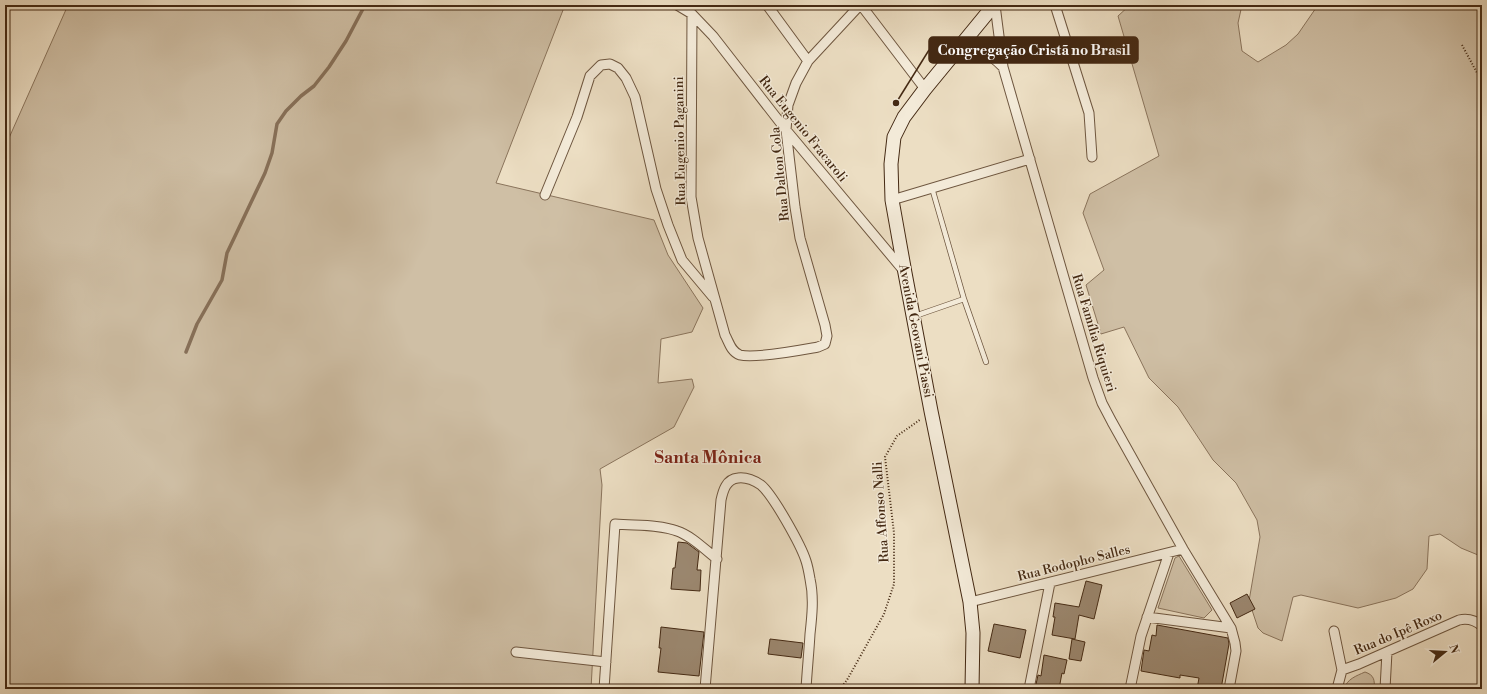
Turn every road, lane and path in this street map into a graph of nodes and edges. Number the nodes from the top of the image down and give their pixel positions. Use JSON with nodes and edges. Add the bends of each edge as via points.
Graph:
{"nodes":[{"id":1,"x":677,"y":5,"type":"edge"},
{"id":2,"x":767,"y":5,"type":"edge"},
{"id":3,"x":860,"y":5,"type":"edge"},
{"id":4,"x":994,"y":5,"type":"edge"},
{"id":5,"x":1056,"y":5,"type":"edge"},
{"id":6,"x":692,"y":14,"type":"junction"},
{"id":7,"x":1462,"y":45,"type":"dead end"},
{"id":8,"x":958,"y":50,"type":"junction"},
{"id":9,"x":808,"y":61,"type":"junction"},
{"id":10,"x":1003,"y":67,"type":"junction"},
{"id":11,"x":1482,"y":82,"type":"edge"},
{"id":12,"x":925,"y":89,"type":"junction"},
{"id":13,"x":786,"y":130,"type":"junction"},
{"id":14,"x":1092,"y":157,"type":"dead end"},
{"id":15,"x":1030,"y":159,"type":"junction"},
{"id":16,"x":932,"y":188,"type":"junction"},
{"id":17,"x":545,"y":195,"type":"dead end"},
{"id":18,"x":892,"y":200,"type":"junction"},
{"id":19,"x":905,"y":273,"type":"junction"},
{"id":20,"x":714,"y":298,"type":"junction"},
{"id":21,"x":964,"y":299,"type":"junction"},
{"id":22,"x":913,"y":316,"type":"junction"},
{"id":23,"x":827,"y":336,"type":"joint"},
{"id":24,"x":986,"y":362,"type":"dead end"},
{"id":25,"x":931,"y":411,"type":"junction"},
{"id":26,"x":1183,"y":549,"type":"junction"},
{"id":27,"x":1169,"y":553,"type":"junction"},
{"id":28,"x":717,"y":559,"type":"junction"},
{"id":29,"x":1050,"y":583,"type":"junction"},
{"id":30,"x":970,"y":602,"type":"junction"},
{"id":31,"x":1147,"y":617,"type":"junction"},
{"id":32,"x":1482,"y":626,"type":"edge"},
{"id":33,"x":1231,"y":628,"type":"junction"},
{"id":34,"x":1334,"y":630,"type":"dead end"},
{"id":35,"x":516,"y":652,"type":"dead end"},
{"id":36,"x":1387,"y":652,"type":"junction"},
{"id":37,"x":606,"y":662,"type":"junction"},
{"id":38,"x":1342,"y":670,"type":"junction"},
{"id":39,"x":604,"y":689,"type":"edge"},
{"id":40,"x":705,"y":689,"type":"edge"},
{"id":41,"x":806,"y":689,"type":"edge"},
{"id":42,"x":840,"y":689,"type":"edge"},
{"id":43,"x":972,"y":689,"type":"edge"},
{"id":44,"x":1029,"y":689,"type":"edge"},
{"id":45,"x":1130,"y":689,"type":"edge"},
{"id":46,"x":1229,"y":689,"type":"edge"},
{"id":47,"x":1337,"y":689,"type":"edge"},
{"id":48,"x":1385,"y":689,"type":"edge"}],
"edges":[{"from":1,"to":6,"type":"street","name":"Rua Eugenio Fracaroli"},
{"from":2,"to":9,"type":"street"},
{"from":3,"to":9,"type":"street","name":"Rua Dalton Cola"},
{"from":3,"to":12,"type":"street"},
{"from":4,"to":8,"type":"main road","name":"Avenida Geovani Piassi"},
{"from":4,"to":10,"type":"street","name":"Rua Família Riquieri"},
{"from":5,"to":14,"type":"street","via":[[1089,113]]},
{"from":6,"to":13,"type":"street","name":"Rua Eugenio Fracaroli","via":[[713,36]]},
{"from":6,"to":20,"type":"street","name":"Rua Eugenio Paganini","via":[[691,197],[698,238]]},
{"from":7,"to":11,"type":"path"},
{"from":8,"to":10,"type":"street","via":[[984,52]]},
{"from":8,"to":12,"type":"main road","name":"Avenida Geovani Piassi"},
{"from":9,"to":13,"type":"street","name":"Rua Dalton Cola","via":[[788,105]]},
{"from":10,"to":15,"type":"street","name":"Rua Família Riquieri"},
{"from":12,"to":18,"type":"main road","name":"Avenida Geovani Piassi","via":[[904,117],[894,137],[891,164]]},
{"from":13,"to":19,"type":"street","name":"Rua Eugenio Fracaroli"},
{"from":13,"to":23,"type":"street","name":"Rua Dalton Cola","via":[[800,238]]},
{"from":15,"to":16,"type":"street"},
{"from":15,"to":26,"type":"street","name":"Rua Família Riquieri","via":[[1102,402]]},
{"from":16,"to":18,"type":"street"},
{"from":16,"to":21,"type":"lane"},
{"from":17,"to":20,"type":"street","via":[[577,117],[590,76],[601,65],[610,64],[618,68],[626,78],[634,97],[656,189],[682,260]]},
{"from":18,"to":19,"type":"main road","name":"Avenida Geovani Piassi"},
{"from":19,"to":22,"type":"main road","name":"Avenida Geovani Piassi"},
{"from":20,"to":23,"type":"street","name":"Rua Eugenio Paganini","via":[[725,335],[732,349],[739,355],[753,356],[818,347],[825,344]]},
{"from":21,"to":22,"type":"lane"},
{"from":21,"to":24,"type":"lane"},
{"from":22,"to":25,"type":"main road","name":"Avenida Geovani Piassi"},
{"from":25,"to":30,"type":"main road","name":"Avenida Geovani Piassi"},
{"from":25,"to":42,"type":"path","name":"Rua Affonso Nalli","via":[[897,436],[885,457],[894,533],[894,584],[884,614]]},
{"from":26,"to":27,"type":"street","name":"Rua Rodopho Salles"},
{"from":26,"to":33,"type":"street","name":"Rua Família Riquieri"},
{"from":27,"to":29,"type":"street","name":"Rua Rodopho Salles"},
{"from":27,"to":31,"type":"street"},
{"from":28,"to":37,"type":"street","via":[[692,539],[676,531],[615,524]]},
{"from":28,"to":40,"type":"street"},
{"from":28,"to":41,"type":"street","via":[[723,490],[734,478],[750,480],[761,485],[770,495],[800,546],[811,581],[813,600]]},
{"from":29,"to":30,"type":"street","name":"Rua Rodopho Salles"},
{"from":29,"to":44,"type":"street"},
{"from":30,"to":43,"type":"main road","name":"Avenida Geovani Piassi","via":[[973,633]]},
{"from":31,"to":33,"type":"street"},
{"from":31,"to":45,"type":"street"},
{"from":32,"to":36,"type":"street","name":"Rua do Ipê Roxo","via":[[1474,620],[1460,620]]},
{"from":33,"to":46,"type":"street","name":"Rua Família Riquieri","via":[[1236,651]]},
{"from":34,"to":38,"type":"street"},
{"from":35,"to":37,"type":"street"},
{"from":36,"to":38,"type":"street","name":"Rua do Ipê Roxo"},
{"from":36,"to":48,"type":"street"},
{"from":37,"to":39,"type":"street"},
{"from":38,"to":47,"type":"street"}]}
